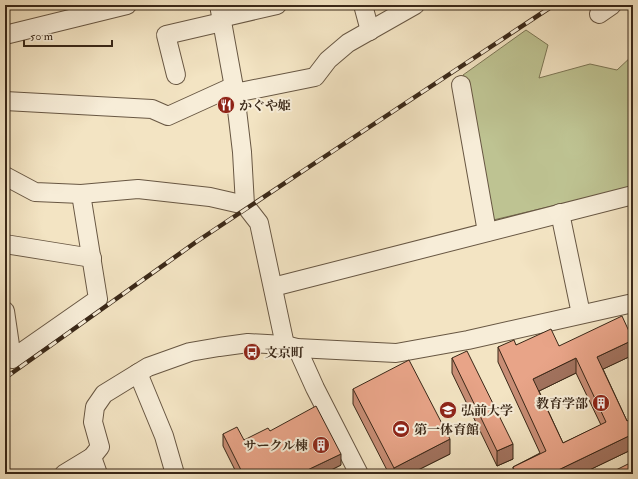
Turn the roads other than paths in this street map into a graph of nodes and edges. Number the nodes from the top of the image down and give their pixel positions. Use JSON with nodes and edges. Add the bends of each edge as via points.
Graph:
{"nodes":[{"id":1,"x":76,"y":5,"type":"edge"},
{"id":2,"x":127,"y":5,"type":"edge"},
{"id":3,"x":276,"y":5,"type":"edge"},
{"id":4,"x":363,"y":5,"type":"edge"},
{"id":5,"x":415,"y":5,"type":"edge"},
{"id":6,"x":221,"y":15,"type":"edge"},
{"id":7,"x":63,"y":22,"type":"junction"},
{"id":8,"x":370,"y":31,"type":"junction"},
{"id":9,"x":5,"y":35,"type":"edge"},
{"id":10,"x":176,"y":75,"type":"dead end"},
{"id":11,"x":461,"y":85,"type":"dead end"},
{"id":12,"x":234,"y":89,"type":"junction"},
{"id":13,"x":5,"y":101,"type":"edge"},
{"id":14,"x":5,"y":176,"type":"edge"},
{"id":15,"x":81,"y":194,"type":"junction"},
{"id":16,"x":633,"y":195,"type":"edge"},
{"id":17,"x":245,"y":205,"type":"junction"},
{"id":18,"x":560,"y":213,"type":"junction"},
{"id":19,"x":487,"y":232,"type":"junction"},
{"id":20,"x":5,"y":244,"type":"edge"},
{"id":21,"x":92,"y":258,"type":"junction"},
{"id":22,"x":273,"y":287,"type":"junction"},
{"id":23,"x":633,"y":303,"type":"edge"},
{"id":24,"x":5,"y":311,"type":"edge"},
{"id":25,"x":581,"y":314,"type":"junction"},
{"id":26,"x":291,"y":346,"type":"junction"},
{"id":27,"x":138,"y":373,"type":"junction"},
{"id":28,"x":92,"y":457,"type":"junction"},
{"id":29,"x":64,"y":474,"type":"edge"},
{"id":30,"x":98,"y":474,"type":"edge"},
{"id":31,"x":176,"y":474,"type":"edge"},
{"id":32,"x":359,"y":474,"type":"edge"}],
"edges":[{"from":1,"to":7,"type":"street"},
{"from":2,"to":7,"type":"street"},
{"from":3,"to":6,"type":"street"},
{"from":4,"to":8,"type":"street"},
{"from":5,"to":8,"type":"street"},
{"from":6,"to":10,"type":"street","via":[[166,35]]},
{"from":6,"to":12,"type":"street"},
{"from":7,"to":9,"type":"street"},
{"from":8,"to":12,"type":"street","via":[[348,43],[328,60],[315,76]]},
{"from":11,"to":19,"type":"street"},
{"from":12,"to":13,"type":"street","via":[[168,116],[152,109]]},
{"from":12,"to":17,"type":"street","via":[[242,152]]},
{"from":14,"to":15,"type":"street","via":[[35,192]]},
{"from":15,"to":17,"type":"street","via":[[138,189],[210,197]]},
{"from":15,"to":21,"type":"street"},
{"from":16,"to":18,"type":"street"},
{"from":17,"to":22,"type":"street","via":[[259,223]]},
{"from":18,"to":19,"type":"street"},
{"from":18,"to":25,"type":"street"},
{"from":19,"to":22,"type":"street"},
{"from":20,"to":21,"type":"street"},
{"from":21,"to":24,"type":"street","via":[[98,299],[12,359]]},
{"from":22,"to":26,"type":"street"},
{"from":23,"to":25,"type":"street"},
{"from":25,"to":26,"type":"street","via":[[468,340],[396,353]]},
{"from":26,"to":27,"type":"street","via":[[248,344],[190,352]]},
{"from":26,"to":32,"type":"street"},
{"from":27,"to":28,"type":"street","via":[[104,394],[96,408],[93,422],[100,447]]},
{"from":27,"to":31,"type":"street","via":[[164,436]]},
{"from":28,"to":29,"type":"street"},
{"from":28,"to":30,"type":"street"}]}
